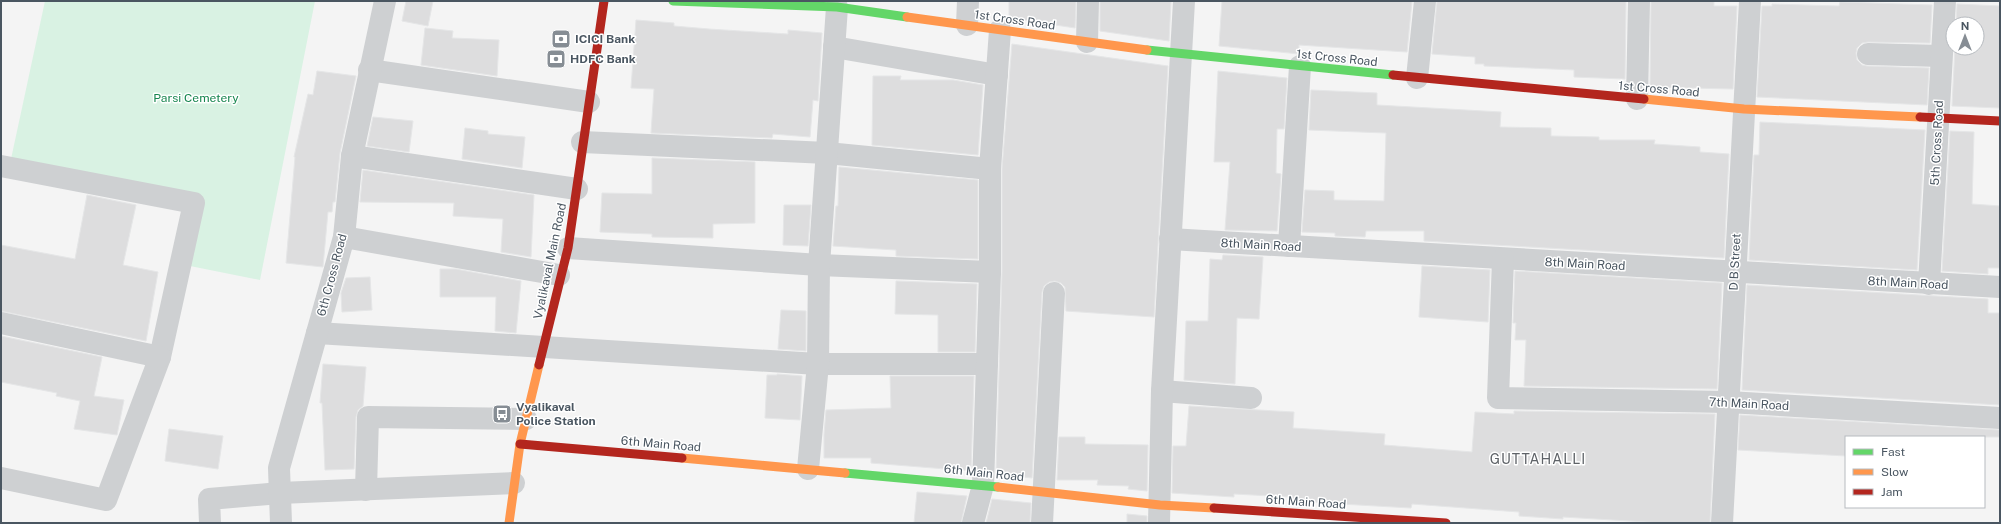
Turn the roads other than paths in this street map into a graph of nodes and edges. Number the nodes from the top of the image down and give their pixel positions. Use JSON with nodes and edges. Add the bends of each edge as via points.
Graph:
{"nodes":[{"id":1,"x":385,"y":1,"type":"edge"},
{"id":2,"x":604,"y":1,"type":"edge"},
{"id":3,"x":673,"y":1,"type":"edge"},
{"id":4,"x":968,"y":1,"type":"edge"},
{"id":5,"x":1088,"y":1,"type":"edge"},
{"id":6,"x":1184,"y":1,"type":"edge"},
{"id":7,"x":1424,"y":1,"type":"edge"},
{"id":8,"x":1639,"y":1,"type":"edge"},
{"id":9,"x":1750,"y":1,"type":"edge"},
{"id":10,"x":1944,"y":1,"type":"edge"},
{"id":11,"x":837,"y":8,"type":"junction"},
{"id":12,"x":967,"y":25,"type":"junction"},
{"id":13,"x":1000,"y":30,"type":"junction"},
{"id":14,"x":1087,"y":42,"type":"junction"},
{"id":15,"x":834,"y":47,"type":"junction"},
{"id":16,"x":1180,"y":54,"type":"junction"},
{"id":17,"x":1868,"y":54,"type":"dead end"},
{"id":18,"x":1941,"y":56,"type":"junction"},
{"id":19,"x":1300,"y":66,"type":"junction"},
{"id":20,"x":369,"y":70,"type":"junction"},
{"id":21,"x":997,"y":75,"type":"junction"},
{"id":22,"x":1417,"y":78,"type":"junction"},
{"id":23,"x":1637,"y":99,"type":"junction"},
{"id":24,"x":590,"y":102,"type":"junction"},
{"id":25,"x":1744,"y":109,"type":"junction"},
{"id":26,"x":1938,"y":118,"type":"junction"},
{"id":27,"x":2000,"y":121,"type":"edge"},
{"id":28,"x":582,"y":142,"type":"junction"},
{"id":29,"x":827,"y":153,"type":"junction"},
{"id":30,"x":352,"y":156,"type":"junction"},
{"id":31,"x":1,"y":166,"type":"edge"},
{"id":32,"x":990,"y":168,"type":"junction"},
{"id":33,"x":577,"y":189,"type":"junction"},
{"id":34,"x":344,"y":237,"type":"junction"},
{"id":35,"x":1170,"y":239,"type":"junction"},
{"id":36,"x":1289,"y":246,"type":"junction"},
{"id":37,"x":568,"y":248,"type":"junction"},
{"id":38,"x":1503,"y":259,"type":"junction"},
{"id":39,"x":819,"y":265,"type":"junction"},
{"id":40,"x":990,"y":272,"type":"junction"},
{"id":41,"x":1734,"y":273,"type":"junction"},
{"id":42,"x":560,"y":275,"type":"junction"},
{"id":43,"x":1929,"y":284,"type":"junction"},
{"id":44,"x":2000,"y":287,"type":"edge"},
{"id":45,"x":1054,"y":293,"type":"dead end"},
{"id":46,"x":1,"y":323,"type":"edge"},
{"id":47,"x":317,"y":333,"type":"junction"},
{"id":48,"x":545,"y":347,"type":"junction"},
{"id":49,"x":160,"y":357,"type":"junction"},
{"id":50,"x":818,"y":364,"type":"junction"},
{"id":51,"x":987,"y":364,"type":"junction"},
{"id":52,"x":1162,"y":391,"type":"junction"},
{"id":53,"x":1251,"y":398,"type":"dead end"},
{"id":54,"x":1728,"y":402,"type":"junction"},
{"id":55,"x":2000,"y":418,"type":"edge"},
{"id":56,"x":526,"y":419,"type":"junction"},
{"id":57,"x":520,"y":444,"type":"junction"},
{"id":58,"x":808,"y":469,"type":"junction"},
{"id":59,"x":1,"y":478,"type":"edge"},
{"id":60,"x":514,"y":483,"type":"junction"},
{"id":61,"x":983,"y":485,"type":"junction"},
{"id":62,"x":366,"y":490,"type":"junction"},
{"id":63,"x":1045,"y":492,"type":"junction"},
{"id":64,"x":280,"y":493,"type":"junction"},
{"id":65,"x":1160,"y":514,"type":"edge"},
{"id":66,"x":210,"y":523,"type":"edge"},
{"id":67,"x":281,"y":523,"type":"edge"},
{"id":68,"x":509,"y":523,"type":"edge"},
{"id":69,"x":973,"y":523,"type":"edge"},
{"id":70,"x":1042,"y":523,"type":"edge"},
{"id":71,"x":1446,"y":523,"type":"edge"},
{"id":72,"x":1722,"y":523,"type":"edge"}],
"edges":[{"from":1,"to":20,"type":"street","name":"6th Cross Road"},
{"from":2,"to":24,"type":"street","name":"Vyalikaval Main Road"},
{"from":3,"to":11,"type":"street","name":"1st Cross Road"},
{"from":4,"to":12,"type":"street"},
{"from":5,"to":14,"type":"street"},
{"from":6,"to":16,"type":"street"},
{"from":7,"to":22,"type":"street"},
{"from":8,"to":23,"type":"street"},
{"from":9,"to":25,"type":"street","name":"D B Street"},
{"from":10,"to":18,"type":"street","name":"5th Cross Road"},
{"from":11,"to":12,"type":"street","name":"1st Cross Road"},
{"from":11,"to":15,"type":"street"},
{"from":12,"to":13,"type":"street","name":"1st Cross Road"},
{"from":13,"to":14,"type":"street","name":"1st Cross Road"},
{"from":13,"to":21,"type":"street"},
{"from":14,"to":16,"type":"street","name":"1st Cross Road"},
{"from":15,"to":21,"type":"street"},
{"from":15,"to":29,"type":"street"},
{"from":16,"to":19,"type":"street","name":"1st Cross Road"},
{"from":16,"to":35,"type":"street"},
{"from":17,"to":18,"type":"street"},
{"from":18,"to":26,"type":"street","name":"5th Cross Road"},
{"from":19,"to":22,"type":"street","name":"1st Cross Road"},
{"from":19,"to":36,"type":"street"},
{"from":20,"to":24,"type":"street"},
{"from":20,"to":30,"type":"street","name":"6th Cross Road"},
{"from":21,"to":32,"type":"street"},
{"from":22,"to":23,"type":"street","name":"1st Cross Road"},
{"from":23,"to":25,"type":"street","name":"1st Cross Road"},
{"from":24,"to":28,"type":"street","name":"Vyalikaval Main Road"},
{"from":25,"to":26,"type":"street","name":"1st Cross Road"},
{"from":25,"to":41,"type":"street","name":"D B Street"},
{"from":26,"to":27,"type":"street","name":"1st Cross Road"},
{"from":26,"to":43,"type":"street","name":"5th Cross Road"},
{"from":28,"to":29,"type":"street"},
{"from":28,"to":33,"type":"street","name":"Vyalikaval Main Road"},
{"from":29,"to":32,"type":"street"},
{"from":29,"to":39,"type":"street"},
{"from":30,"to":33,"type":"street"},
{"from":30,"to":34,"type":"street","name":"6th Cross Road"},
{"from":31,"to":49,"type":"street","via":[[194,203]]},
{"from":32,"to":40,"type":"street"},
{"from":33,"to":37,"type":"street","name":"Vyalikaval Main Road"},
{"from":34,"to":42,"type":"street"},
{"from":34,"to":47,"type":"street","name":"6th Cross Road"},
{"from":35,"to":36,"type":"street","name":"8th Main Road"},
{"from":35,"to":52,"type":"street"},
{"from":36,"to":38,"type":"street","name":"8th Main Road"},
{"from":37,"to":39,"type":"street"},
{"from":37,"to":42,"type":"street","name":"Vyalikaval Main Road"},
{"from":38,"to":41,"type":"street","name":"8th Main Road"},
{"from":38,"to":54,"type":"street","name":"7th Main Road","via":[[1498,398]]},
{"from":39,"to":40,"type":"street"},
{"from":39,"to":50,"type":"street"},
{"from":40,"to":51,"type":"street"},
{"from":41,"to":43,"type":"street","name":"8th Main Road"},
{"from":41,"to":54,"type":"street","name":"D B Street"},
{"from":42,"to":48,"type":"street","name":"Vyalikaval Main Road"},
{"from":43,"to":44,"type":"street","name":"8th Main Road"},
{"from":45,"to":63,"type":"street"},
{"from":46,"to":49,"type":"street"},
{"from":47,"to":48,"type":"street"},
{"from":47,"to":64,"type":"street","name":"6th Cross Road","via":[[279,468]]},
{"from":48,"to":50,"type":"street"},
{"from":48,"to":56,"type":"street","name":"Vyalikaval Main Road"},
{"from":49,"to":59,"type":"street","via":[[106,500]]},
{"from":50,"to":51,"type":"street"},
{"from":50,"to":58,"type":"street"},
{"from":51,"to":61,"type":"street"},
{"from":52,"to":53,"type":"street"},
{"from":52,"to":65,"type":"street"},
{"from":54,"to":55,"type":"street","name":"7th Main Road"},
{"from":54,"to":72,"type":"street","name":"D B Street"},
{"from":56,"to":57,"type":"street","name":"Vyalikaval Main Road"},
{"from":56,"to":62,"type":"street","via":[[368,417]]},
{"from":57,"to":58,"type":"street","name":"6th Main Road"},
{"from":57,"to":60,"type":"street","name":"Vyalikaval Main Road"},
{"from":58,"to":61,"type":"street","name":"6th Main Road"},
{"from":60,"to":62,"type":"street"},
{"from":60,"to":68,"type":"street","name":"Vyalikaval Main Road"},
{"from":61,"to":63,"type":"street","name":"6th Main Road"},
{"from":61,"to":69,"type":"street"},
{"from":62,"to":64,"type":"street"},
{"from":63,"to":65,"type":"street","name":"6th Main Road"},
{"from":63,"to":70,"type":"street"},
{"from":64,"to":66,"type":"street","via":[[209,499]]},
{"from":64,"to":67,"type":"street","name":"6th Cross Road"},
{"from":65,"to":71,"type":"street","name":"6th Main Road"}]}
